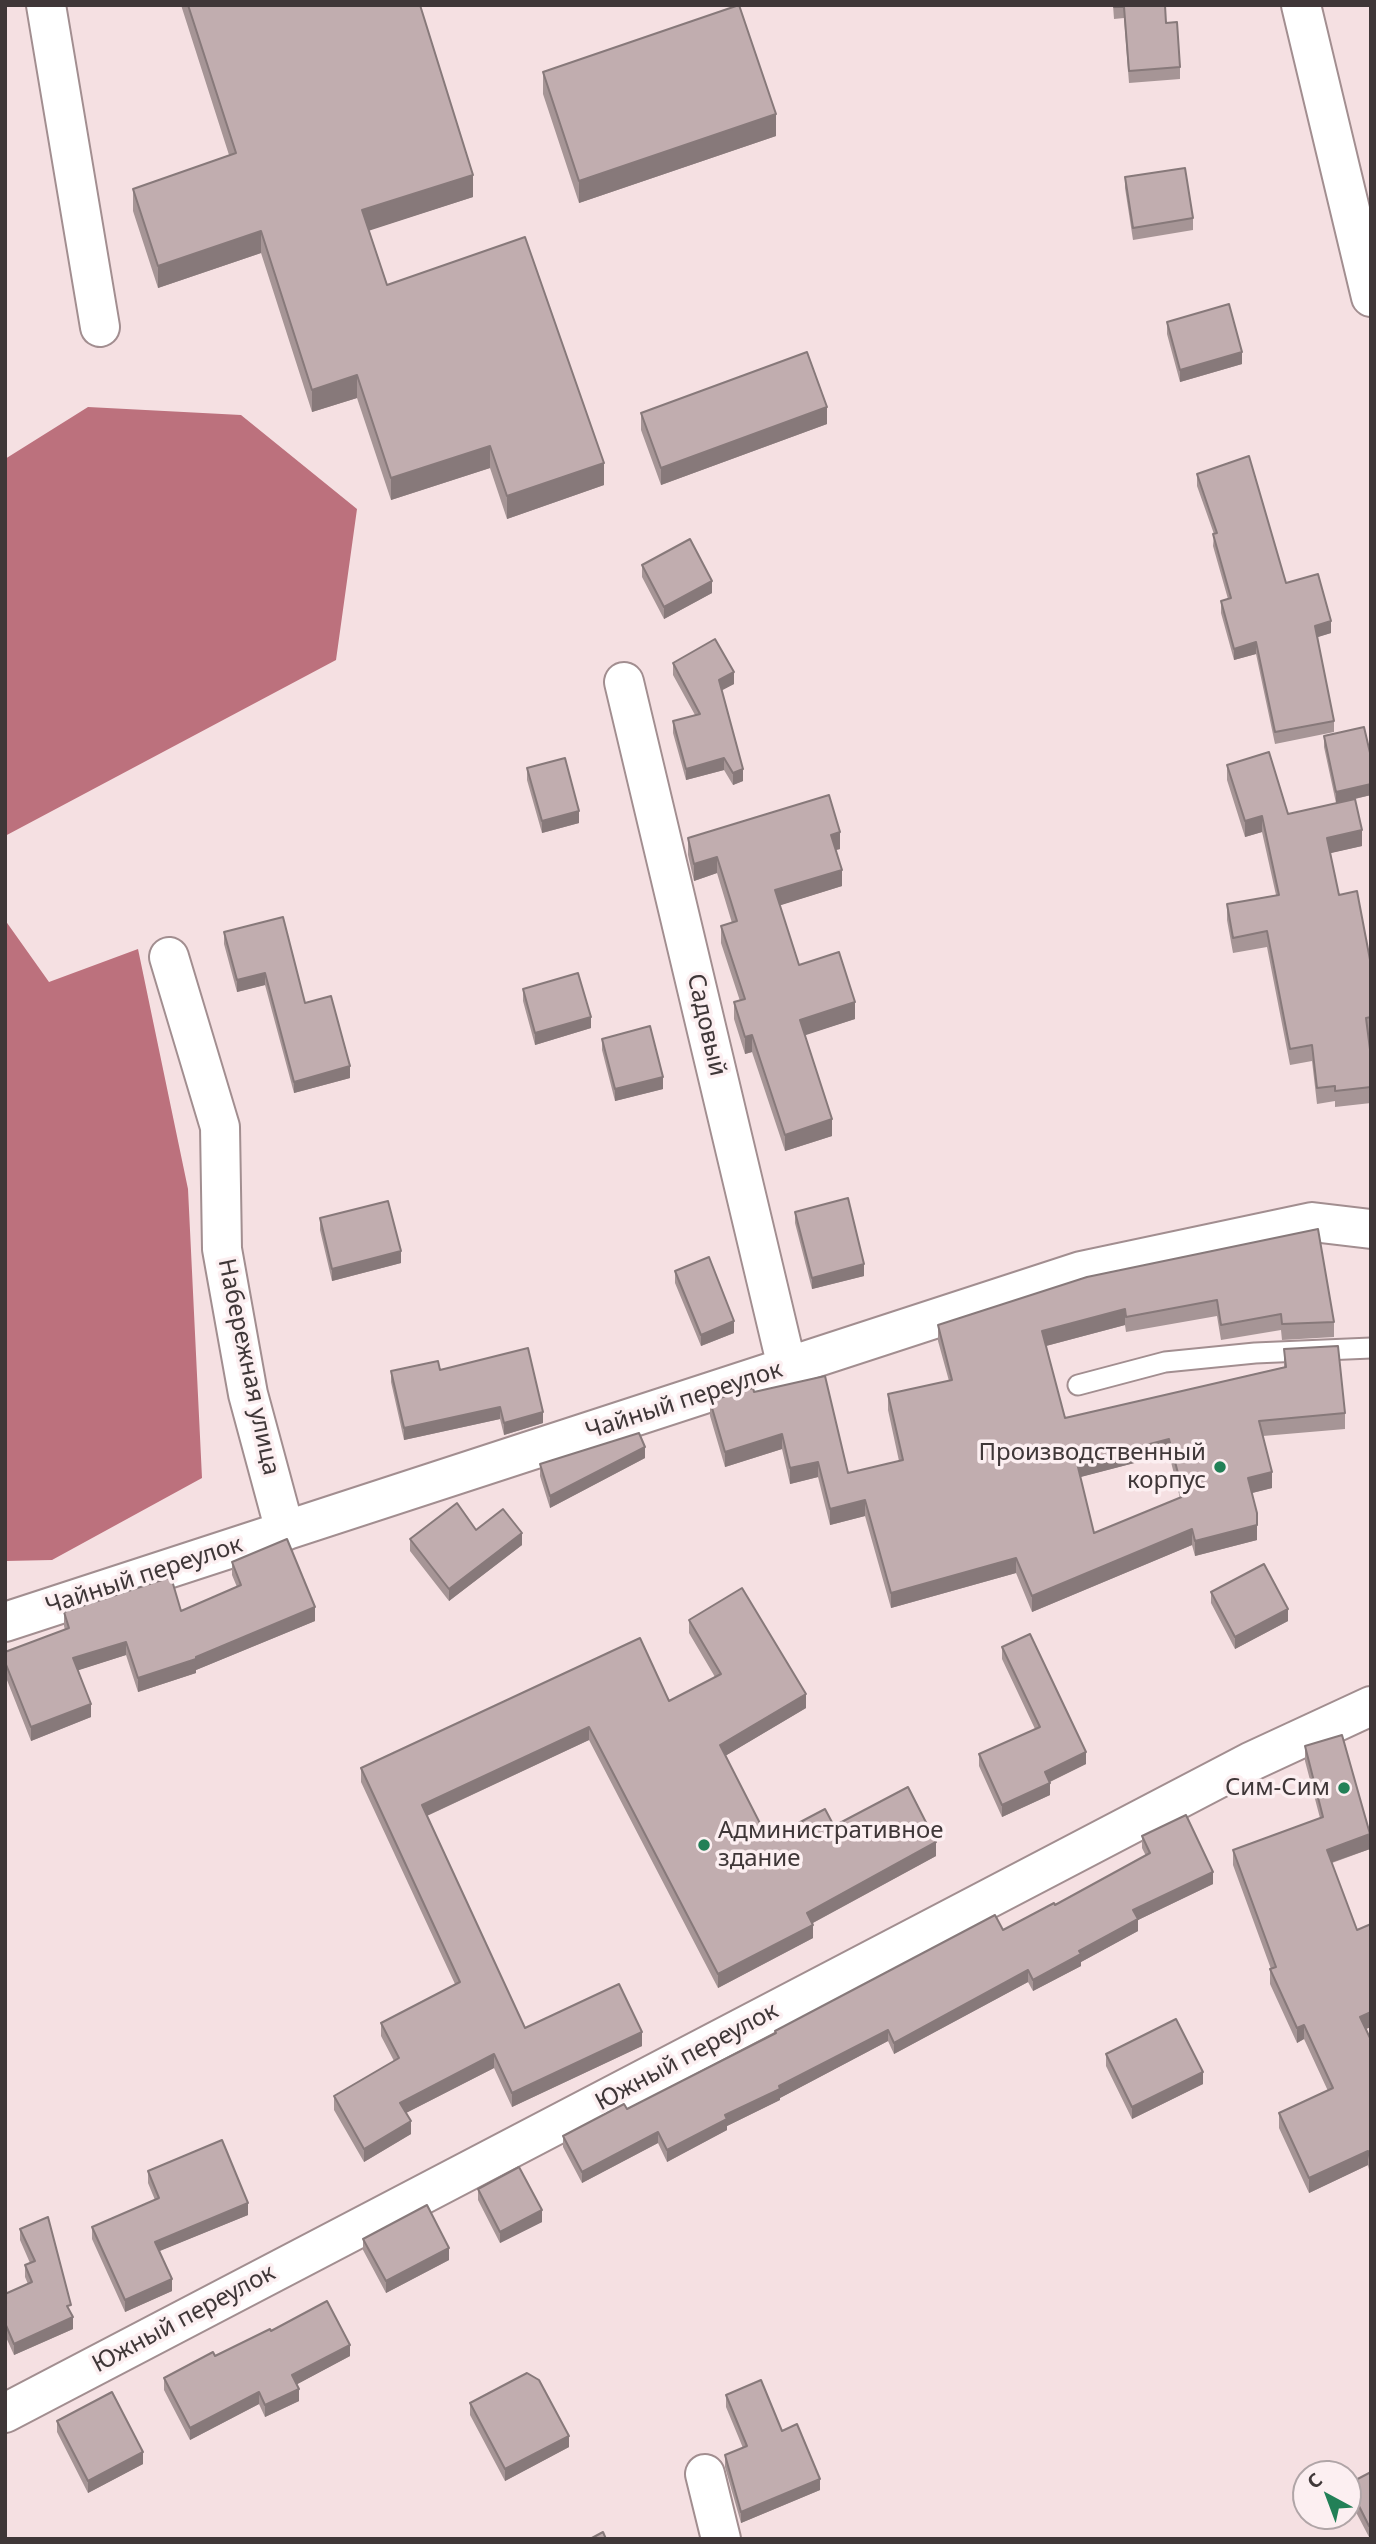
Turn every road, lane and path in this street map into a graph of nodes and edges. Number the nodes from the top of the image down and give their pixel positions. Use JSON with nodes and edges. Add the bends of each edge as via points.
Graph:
{"nodes":[{"id":1,"x":46,"y":5,"type":"edge"},
{"id":2,"x":1301,"y":5,"type":"edge"},
{"id":3,"x":1371,"y":297,"type":"edge"},
{"id":4,"x":100,"y":327,"type":"dead end"},
{"id":5,"x":624,"y":682,"type":"dead end"},
{"id":6,"x":169,"y":957,"type":"dead end"},
{"id":7,"x":1371,"y":1229,"type":"edge"},
{"id":8,"x":1371,"y":1348,"type":"edge"},
{"id":9,"x":787,"y":1367,"type":"junction"},
{"id":10,"x":1078,"y":1385,"type":"dead end"},
{"id":11,"x":285,"y":1531,"type":"junction"},
{"id":12,"x":5,"y":1622,"type":"edge"},
{"id":13,"x":1371,"y":1706,"type":"edge"},
{"id":14,"x":5,"y":2413,"type":"edge"},
{"id":15,"x":705,"y":2474,"type":"dead end"},
{"id":16,"x":721,"y":2539,"type":"edge"}],
"edges":[{"from":1,"to":4,"type":"main road"},
{"from":2,"to":3,"type":"main road"},
{"from":5,"to":9,"type":"main road","name":"Садовый"},
{"from":6,"to":11,"type":"main road","name":"Набережная улица","via":[[220,1127],[222,1249],[248,1394]]},
{"from":7,"to":9,"type":"main road","name":"Чайный переулок","via":[[1312,1222],[1082,1271]]},
{"from":8,"to":10,"type":"lane","via":[[1166,1362]]},
{"from":9,"to":11,"type":"main road","name":"Чайный переулок"},
{"from":11,"to":12,"type":"main road","name":"Чайный переулок"},
{"from":13,"to":14,"type":"main road","name":"Южный переулок","via":[[1250,1762]]},
{"from":15,"to":16,"type":"main road"}]}
